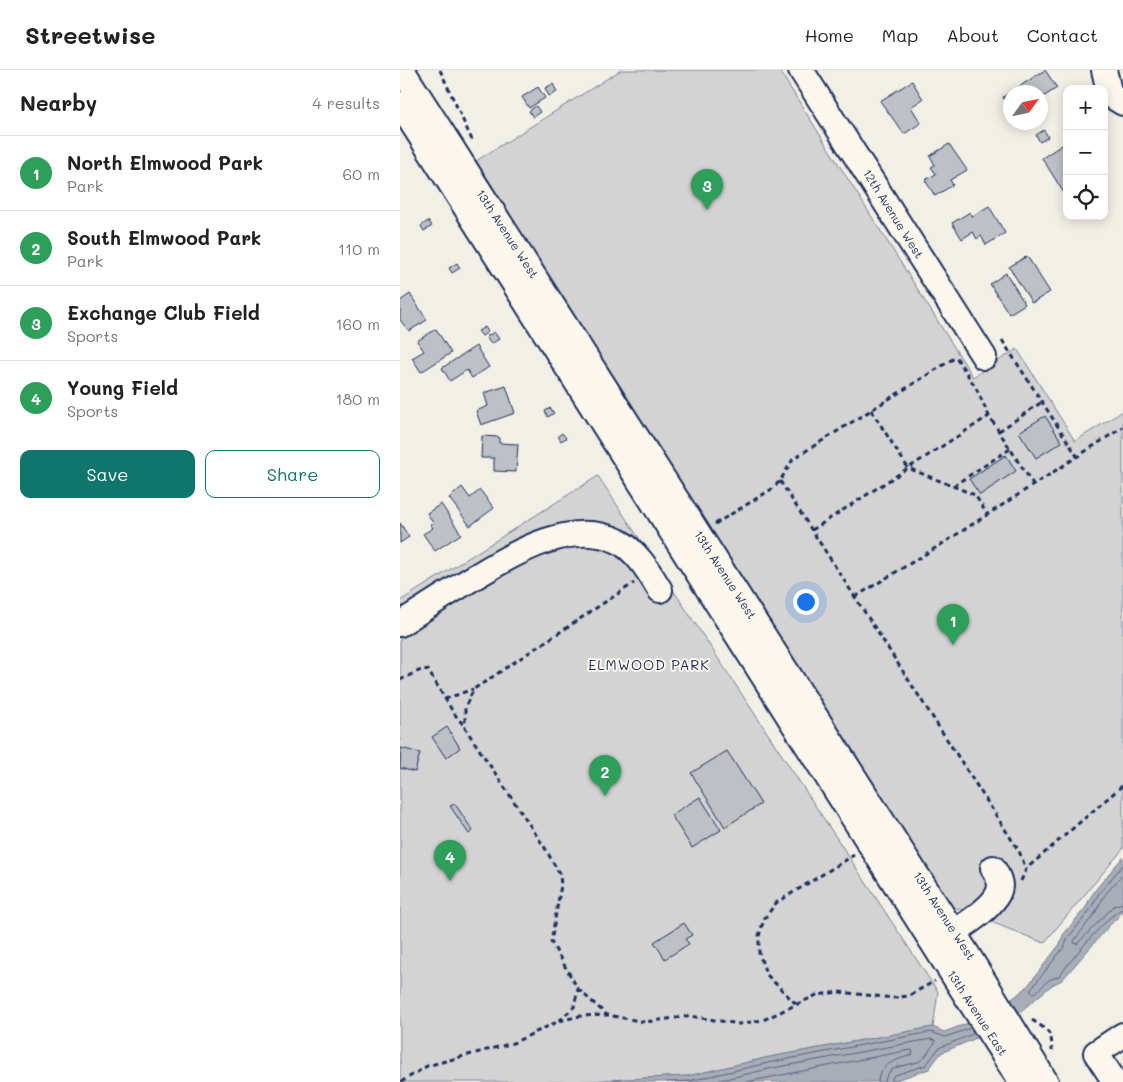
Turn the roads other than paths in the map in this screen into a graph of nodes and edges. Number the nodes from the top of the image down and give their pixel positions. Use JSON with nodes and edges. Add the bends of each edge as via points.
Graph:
{"nodes":[{"id":1,"x":402,"y":70,"type":"edge"},
{"id":2,"x":801,"y":70,"type":"edge"},
{"id":3,"x":1104,"y":70,"type":"edge"},
{"id":4,"x":1123,"y":103,"type":"edge"},
{"id":5,"x":400,"y":104,"type":"edge"},
{"id":6,"x":984,"y":357,"type":"dead end"},
{"id":7,"x":660,"y":590,"type":"dead end"},
{"id":8,"x":400,"y":624,"type":"edge"},
{"id":9,"x":993,"y":868,"type":"dead end"},
{"id":10,"x":954,"y":932,"type":"junction"},
{"id":11,"x":933,"y":945,"type":"junction"},
{"id":12,"x":1123,"y":1035,"type":"edge"},
{"id":13,"x":1021,"y":1082,"type":"edge"},
{"id":14,"x":1046,"y":1082,"type":"edge"},
{"id":15,"x":1115,"y":1082,"type":"edge"}],
"edges":[{"from":1,"to":10,"type":"street","name":"13th Avenue West"},
{"from":2,"to":6,"type":"street","name":"12th Avenue West"},
{"from":3,"to":4,"type":"street","via":[[1110,95]]},
{"from":5,"to":11,"type":"street","name":"13th Avenue West"},
{"from":7,"to":8,"type":"street","via":[[635,555],[618,542],[593,534],[568,535],[539,543],[501,562]]},
{"from":9,"to":10,"type":"street","via":[[1000,886],[998,896],[984,911]]},
{"from":10,"to":11,"type":"street"},
{"from":10,"to":14,"type":"street","name":"13th Avenue West"},
{"from":11,"to":13,"type":"street","name":"13th Avenue East"},
{"from":12,"to":15,"type":"street","via":[[1096,1053]]}]}
